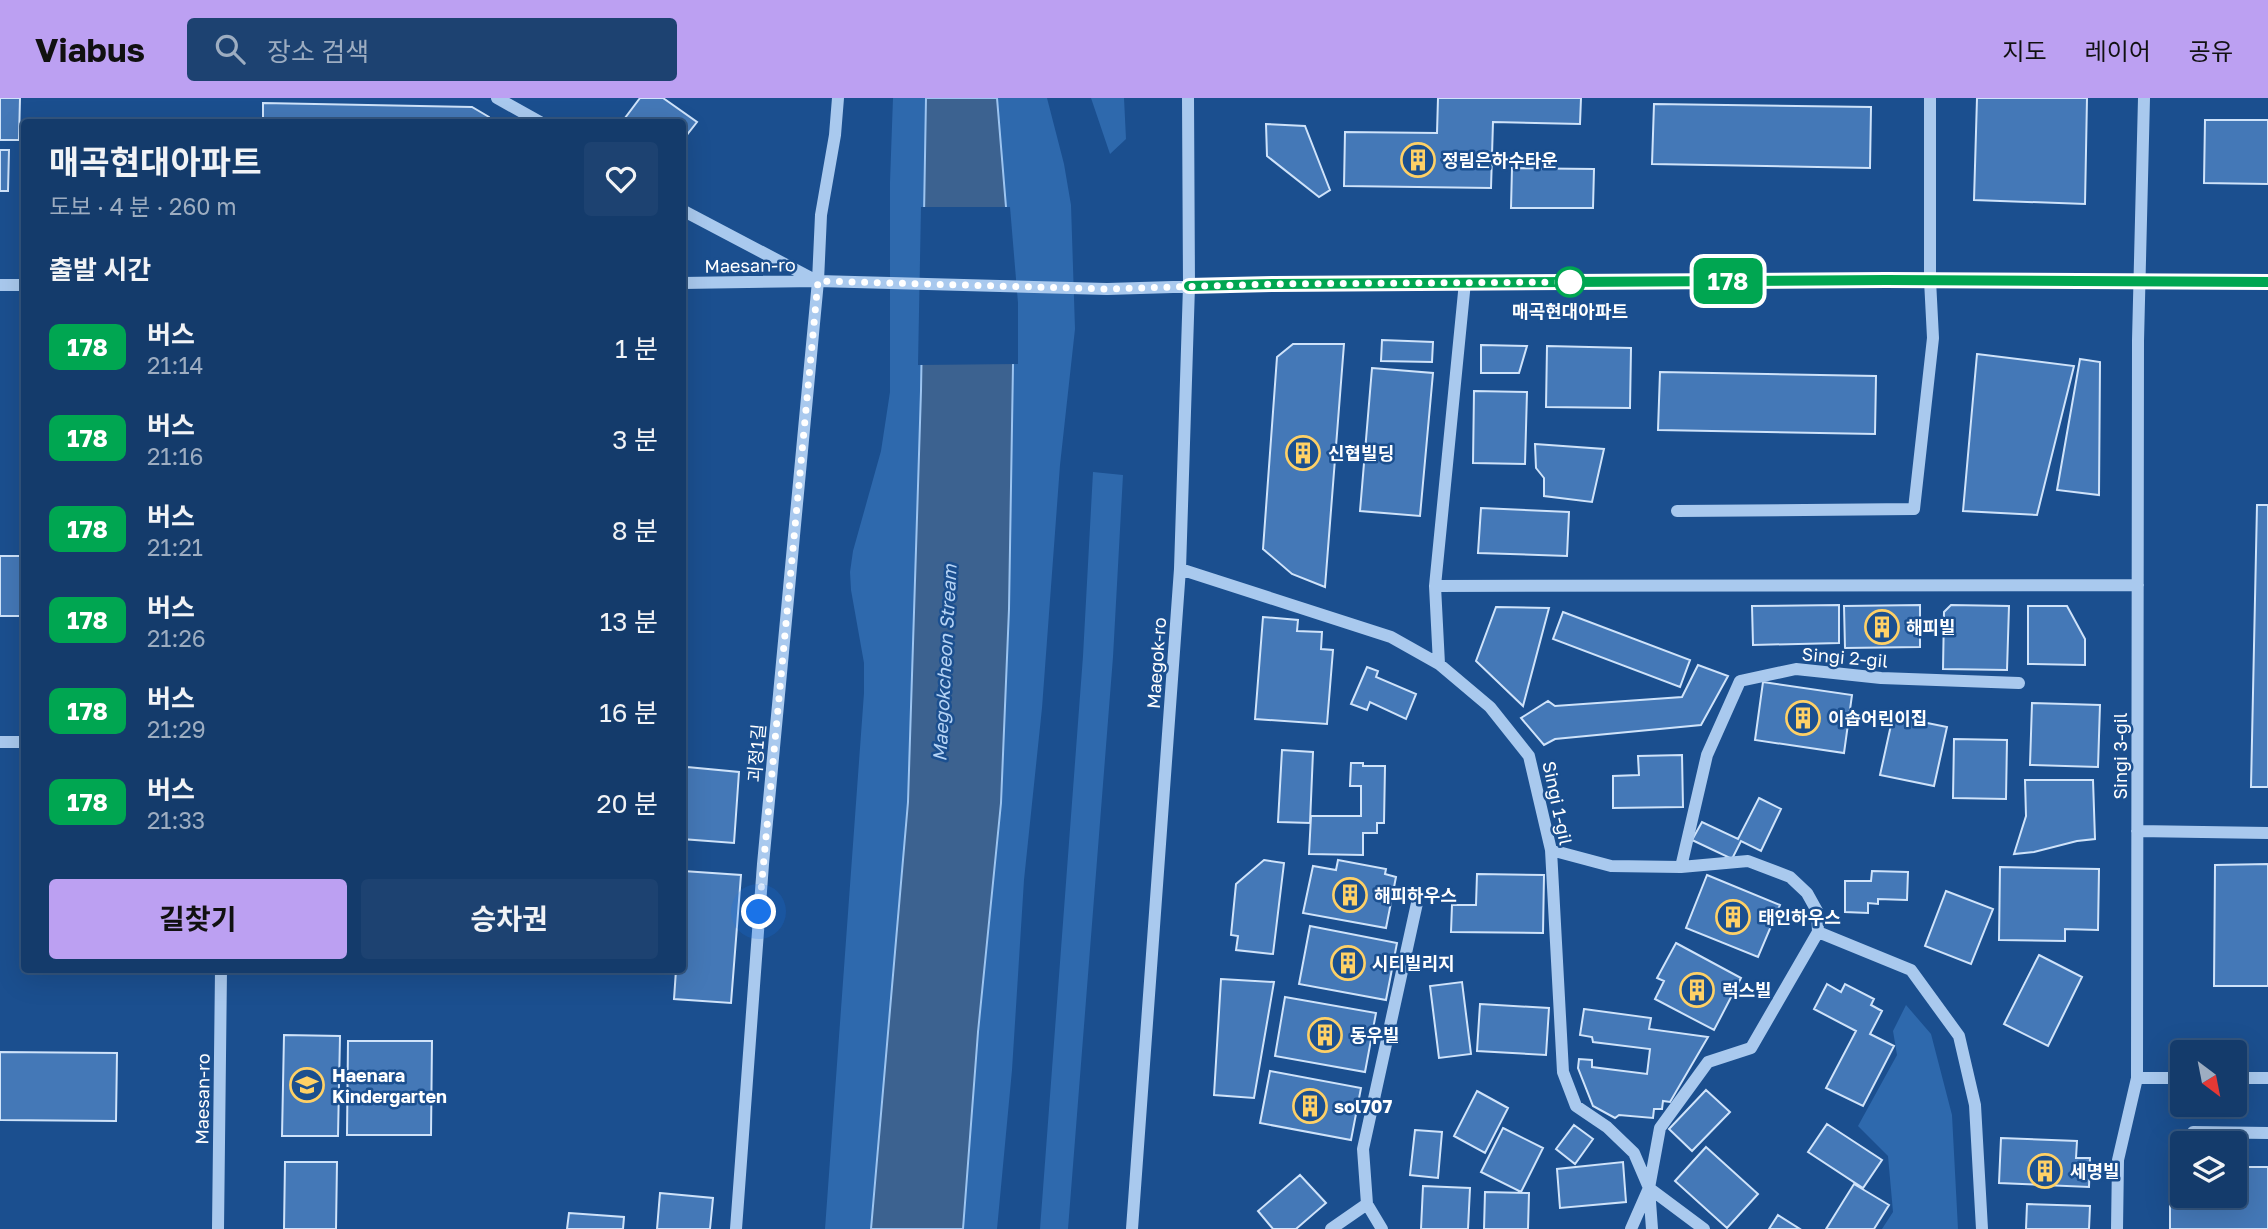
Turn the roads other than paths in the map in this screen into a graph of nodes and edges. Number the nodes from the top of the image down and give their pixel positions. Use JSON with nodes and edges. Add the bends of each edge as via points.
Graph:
{"nodes":[{"id":1,"x":497,"y":98,"type":"edge"},
{"id":2,"x":838,"y":98,"type":"edge"},
{"id":3,"x":1188,"y":98,"type":"edge"},
{"id":4,"x":1930,"y":98,"type":"edge"},
{"id":5,"x":2144,"y":98,"type":"edge"},
{"id":6,"x":535,"y":119,"type":"edge"},
{"id":7,"x":686,"y":212,"type":"edge"},
{"id":8,"x":1930,"y":280,"type":"junction"},
{"id":9,"x":818,"y":281,"type":"junction"},
{"id":10,"x":2139,"y":281,"type":"junction"},
{"id":11,"x":1465,"y":282,"type":"junction"},
{"id":12,"x":2268,"y":282,"type":"edge"},
{"id":13,"x":686,"y":283,"type":"edge"},
{"id":14,"x":0,"y":285,"type":"edge"},
{"id":15,"x":21,"y":285,"type":"edge"},
{"id":16,"x":1189,"y":286,"type":"junction"},
{"id":17,"x":1677,"y":511,"type":"dead end"},
{"id":18,"x":1180,"y":569,"type":"junction"},
{"id":19,"x":2138,"y":585,"type":"junction"},
{"id":20,"x":1435,"y":586,"type":"junction"},
{"id":21,"x":1439,"y":664,"type":"junction"},
{"id":22,"x":2019,"y":683,"type":"dead end"},
{"id":23,"x":0,"y":742,"type":"edge"},
{"id":24,"x":21,"y":742,"type":"edge"},
{"id":25,"x":2137,"y":831,"type":"junction"},
{"id":26,"x":2268,"y":833,"type":"edge"},
{"id":27,"x":1551,"y":850,"type":"junction"},
{"id":28,"x":1681,"y":867,"type":"junction"},
{"id":29,"x":1417,"y":903,"type":"dead end"},
{"id":30,"x":1818,"y":932,"type":"junction"},
{"id":31,"x":221,"y":973,"type":"edge"},
{"id":32,"x":2137,"y":1078,"type":"junction"},
{"id":33,"x":2170,"y":1078,"type":"edge"},
{"id":34,"x":2247,"y":1078,"type":"edge"},
{"id":35,"x":2268,"y":1078,"type":"edge"},
{"id":36,"x":2247,"y":1133,"type":"edge"},
{"id":37,"x":2268,"y":1133,"type":"edge"},
{"id":38,"x":1650,"y":1188,"type":"junction"},
{"id":39,"x":1367,"y":1204,"type":"junction"},
{"id":40,"x":218,"y":1229,"type":"edge"},
{"id":41,"x":736,"y":1229,"type":"edge"},
{"id":42,"x":1132,"y":1229,"type":"edge"},
{"id":43,"x":1331,"y":1229,"type":"edge"},
{"id":44,"x":1382,"y":1229,"type":"edge"},
{"id":45,"x":1631,"y":1229,"type":"edge"},
{"id":46,"x":1652,"y":1229,"type":"edge"},
{"id":47,"x":1704,"y":1229,"type":"edge"},
{"id":48,"x":1982,"y":1229,"type":"edge"},
{"id":49,"x":2117,"y":1229,"type":"edge"}],
"edges":[{"from":1,"to":6,"type":"street"},
{"from":2,"to":9,"type":"street","name":"괴정1길","via":[[821,215]]},
{"from":3,"to":16,"type":"street","name":"Maegok-ro"},
{"from":4,"to":8,"type":"street"},
{"from":5,"to":10,"type":"street","name":"Singi 3-gil"},
{"from":7,"to":9,"type":"street"},
{"from":8,"to":10,"type":"street","name":"Maesan-ro"},
{"from":8,"to":11,"type":"street","name":"Maesan-ro"},
{"from":8,"to":17,"type":"street","via":[[1933,338],[1914,509]]},
{"from":9,"to":13,"type":"street","name":"Maesan-ro"},
{"from":9,"to":16,"type":"street","name":"Maesan-ro","via":[[1107,289]]},
{"from":9,"to":41,"type":"street","name":"괴정1길","via":[[763,864]]},
{"from":10,"to":12,"type":"street","name":"Maesan-ro"},
{"from":10,"to":19,"type":"street","name":"Singi 3-gil"},
{"from":11,"to":16,"type":"street","name":"Maesan-ro"},
{"from":11,"to":20,"type":"street"},
{"from":14,"to":15,"type":"street"},
{"from":16,"to":18,"type":"street","name":"Maegok-ro"},
{"from":18,"to":21,"type":"street","name":"Singi 1-gil","via":[[1391,637]]},
{"from":18,"to":42,"type":"street","name":"Maegok-ro"},
{"from":19,"to":20,"type":"street"},
{"from":19,"to":25,"type":"street","name":"Singi 3-gil"},
{"from":20,"to":21,"type":"street"},
{"from":21,"to":27,"type":"street","name":"Singi 1-gil","via":[[1490,707],[1530,756]]},
{"from":22,"to":28,"type":"street","name":"Singi 2-gil","via":[[1881,678],[1796,669],[1740,681],[1707,755]]},
{"from":23,"to":24,"type":"street"},
{"from":25,"to":26,"type":"street"},
{"from":25,"to":32,"type":"street","name":"Singi 3-gil"},
{"from":27,"to":28,"type":"street","via":[[1611,866]]},
{"from":27,"to":38,"type":"street","name":"Singi 1-gil","via":[[1563,1072],[1576,1106],[1607,1126],[1634,1153]]},
{"from":28,"to":30,"type":"street","via":[[1748,861],[1790,877],[1817,911]]},
{"from":29,"to":39,"type":"street","via":[[1363,1149]]},
{"from":30,"to":38,"type":"street","via":[[1751,1048],[1708,1062],[1660,1128]]},
{"from":30,"to":48,"type":"street","via":[[1911,971],[1959,1036],[1975,1105]]},
{"from":31,"to":40,"type":"street","name":"Maesan-ro"},
{"from":32,"to":33,"type":"street"},
{"from":32,"to":49,"type":"street","name":"Singi 3-gil","via":[[2118,1160]]},
{"from":34,"to":35,"type":"street"},
{"from":36,"to":37,"type":"street"},
{"from":38,"to":45,"type":"street"},
{"from":38,"to":46,"type":"street","name":"Singi 1-gil"},
{"from":38,"to":47,"type":"street","name":"Singi 1-gil"},
{"from":39,"to":43,"type":"street"},
{"from":39,"to":44,"type":"street"}]}
